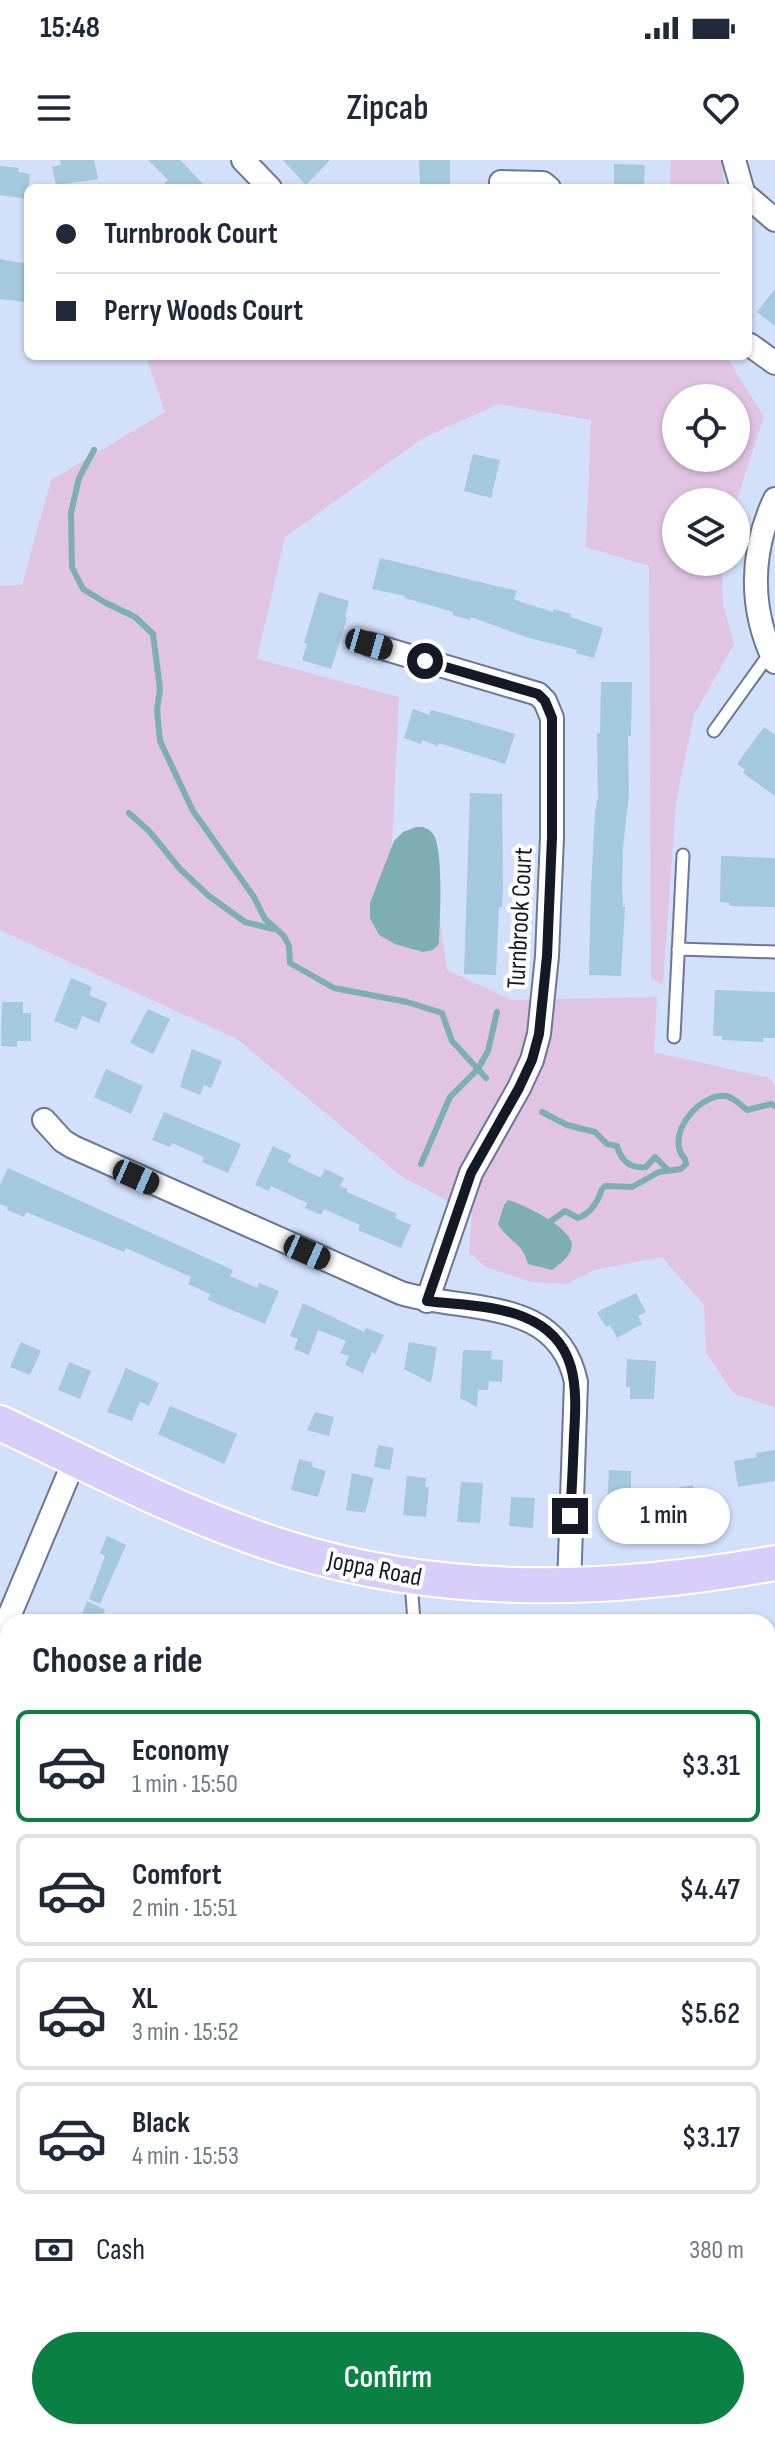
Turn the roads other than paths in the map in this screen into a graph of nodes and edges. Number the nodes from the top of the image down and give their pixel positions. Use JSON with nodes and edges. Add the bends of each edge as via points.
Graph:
{"nodes":[{"id":1,"x":243,"y":160,"type":"edge"},
{"id":2,"x":734,"y":160,"type":"edge"},
{"id":3,"x":266,"y":184,"type":"edge"},
{"id":4,"x":501,"y":184,"type":"edge"},
{"id":5,"x":544,"y":184,"type":"edge"},
{"id":6,"x":741,"y":184,"type":"edge"},
{"id":7,"x":752,"y":200,"type":"edge"},
{"id":8,"x":775,"y":220,"type":"edge"},
{"id":9,"x":752,"y":346,"type":"edge"},
{"id":10,"x":775,"y":363,"type":"edge"},
{"id":11,"x":775,"y":499,"type":"edge"},
{"id":12,"x":369,"y":644,"type":"dead end"},
{"id":13,"x":773,"y":657,"type":"edge"},
{"id":14,"x":714,"y":731,"type":"dead end"},
{"id":15,"x":683,"y":855,"type":"dead end"},
{"id":16,"x":678,"y":949,"type":"junction"},
{"id":17,"x":775,"y":952,"type":"edge"},
{"id":18,"x":674,"y":1037,"type":"dead end"},
{"id":19,"x":44,"y":1120,"type":"dead end"},
{"id":20,"x":427,"y":1301,"type":"junction"},
{"id":21,"x":0,"y":1423,"type":"edge"},
{"id":22,"x":75,"y":1459,"type":"junction"},
{"id":23,"x":775,"y":1563,"type":"edge"},
{"id":24,"x":411,"y":1577,"type":"junction"},
{"id":25,"x":569,"y":1587,"type":"junction"},
{"id":26,"x":10,"y":1614,"type":"edge"},
{"id":27,"x":413,"y":1614,"type":"edge"}],
"edges":[{"from":1,"to":3,"type":"street"},
{"from":2,"to":6,"type":"street"},
{"from":4,"to":5,"type":"street"},
{"from":7,"to":8,"type":"street"},
{"from":9,"to":10,"type":"street"},
{"from":11,"to":13,"type":"street","via":[[759,547],[754,584]]},
{"from":12,"to":20,"type":"street","name":"Turnbrook Court","via":[[538,694],[552,718],[552,837],[539,1034],[519,1088],[471,1173]]},
{"from":13,"to":14,"type":"lane"},
{"from":15,"to":16,"type":"lane"},
{"from":16,"to":17,"type":"lane"},
{"from":16,"to":18,"type":"lane"},
{"from":19,"to":20,"type":"street","via":[[63,1141],[136,1177]]},
{"from":20,"to":25,"type":"street","via":[[520,1315],[543,1328],[566,1353],[576,1398]]},
{"from":21,"to":22,"type":"main road","name":"Joppa Road"},
{"from":22,"to":24,"type":"main road","name":"Joppa Road","via":[[255,1538]]},
{"from":22,"to":26,"type":"street"},
{"from":23,"to":25,"type":"main road","name":"Joppa Road","via":[[677,1579]]},
{"from":24,"to":25,"type":"main road","name":"Joppa Road"},
{"from":24,"to":27,"type":"lane"}]}
